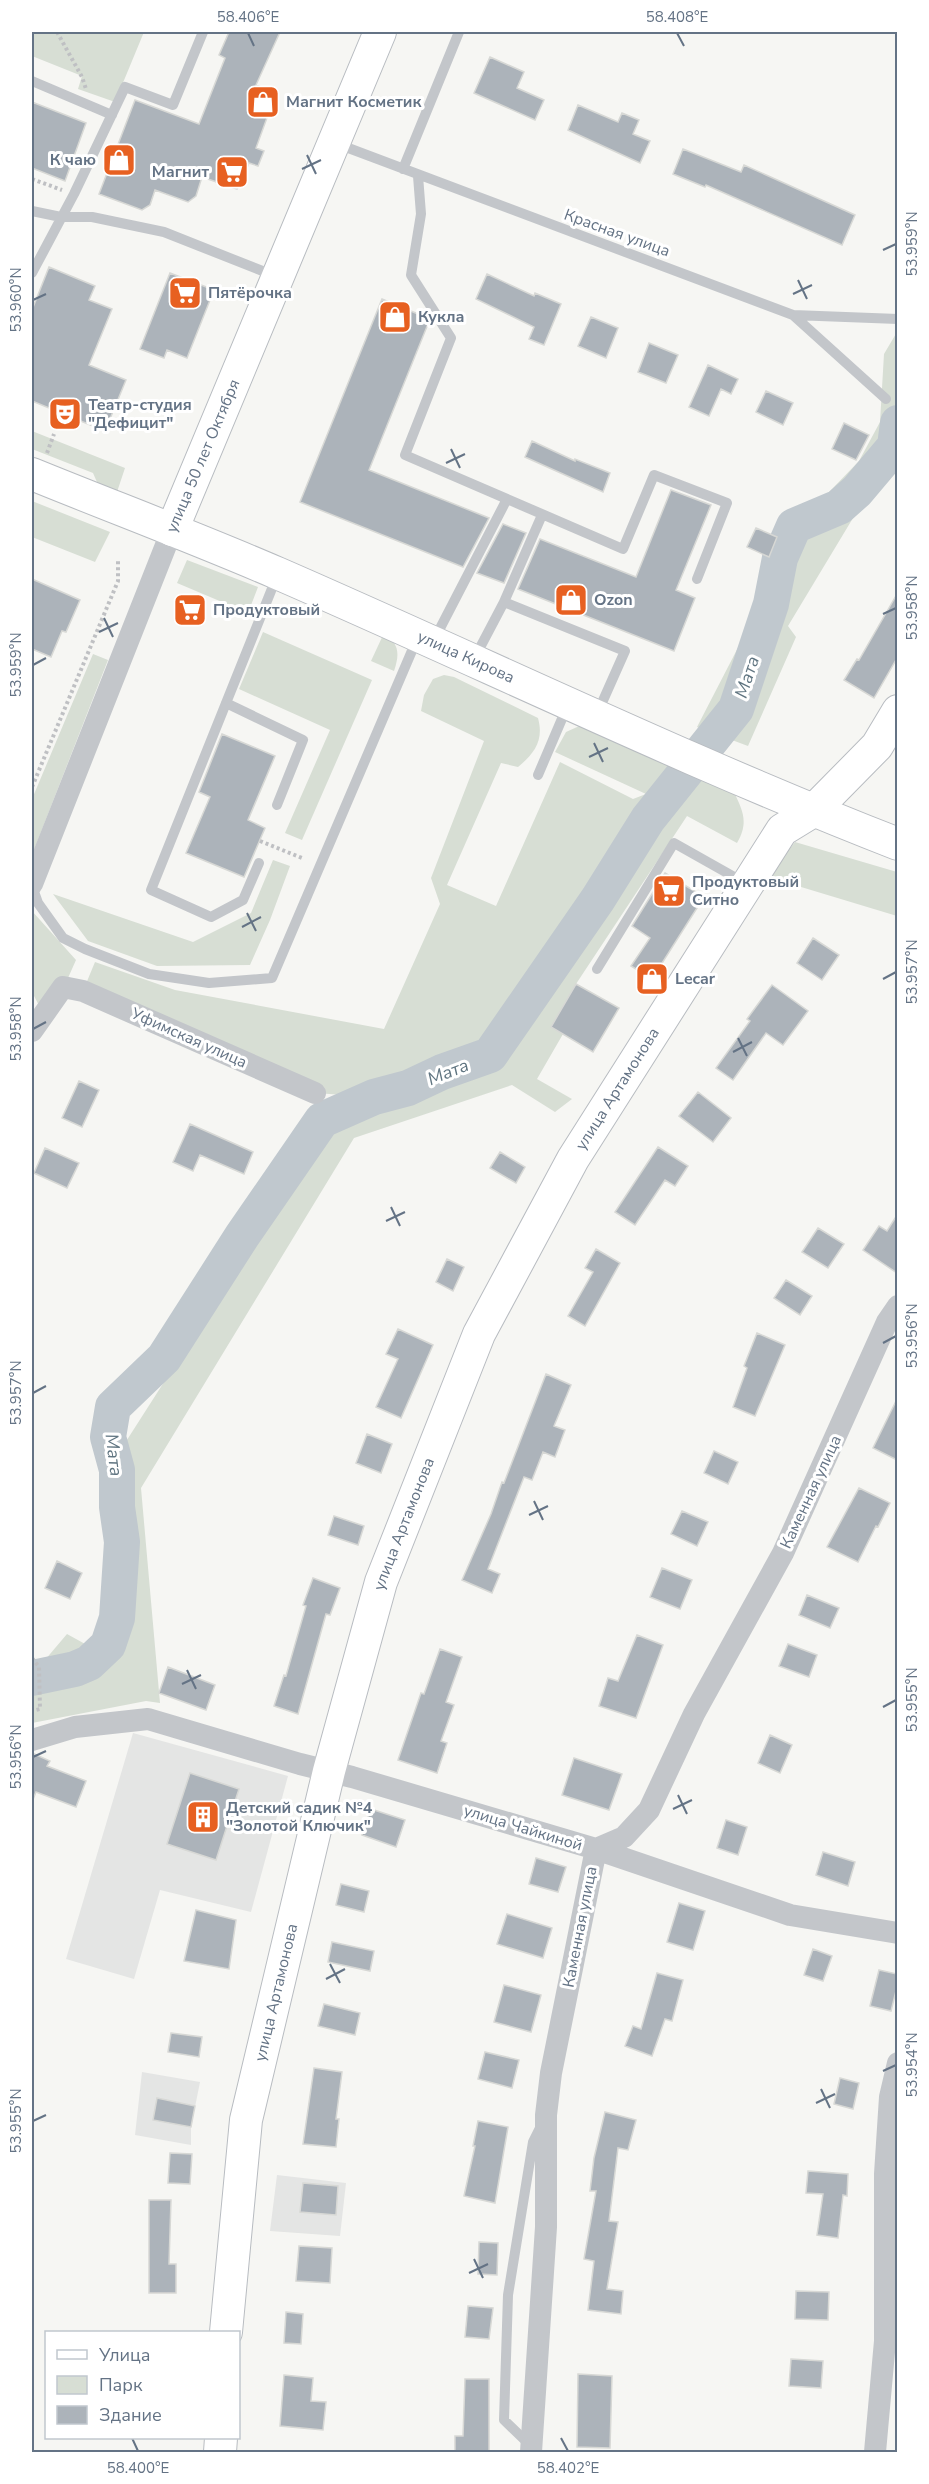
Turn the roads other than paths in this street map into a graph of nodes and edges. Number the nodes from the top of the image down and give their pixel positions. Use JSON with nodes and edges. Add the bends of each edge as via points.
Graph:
{"nodes":[{"id":1,"x":203,"y":32,"type":"edge"},
{"id":2,"x":380,"y":32,"type":"edge"},
{"id":3,"x":459,"y":32,"type":"edge"},
{"id":4,"x":32,"y":81,"type":"edge"},
{"id":5,"x":112,"y":115,"type":"junction"},
{"id":6,"x":333,"y":143,"type":"junction"},
{"id":7,"x":403,"y":169,"type":"junction"},
{"id":8,"x":418,"y":176,"type":"junction"},
{"id":9,"x":32,"y":211,"type":"edge"},
{"id":10,"x":61,"y":217,"type":"junction"},
{"id":11,"x":32,"y":273,"type":"edge"},
{"id":12,"x":278,"y":278,"type":"junction"},
{"id":13,"x":793,"y":315,"type":"junction"},
{"id":14,"x":897,"y":319,"type":"edge"},
{"id":15,"x":886,"y":399,"type":"dead end"},
{"id":16,"x":39,"y":464,"type":"edge"},
{"id":17,"x":507,"y":499,"type":"junction"},
{"id":18,"x":542,"y":515,"type":"junction"},
{"id":19,"x":172,"y":530,"type":"junction"},
{"id":20,"x":278,"y":573,"type":"junction"},
{"id":21,"x":697,"y":579,"type":"dead end"},
{"id":22,"x":504,"y":602,"type":"junction"},
{"id":23,"x":425,"y":640,"type":"junction"},
{"id":24,"x":472,"y":662,"type":"junction"},
{"id":25,"x":226,"y":703,"type":"junction"},
{"id":26,"x":582,"y":710,"type":"junction"},
{"id":27,"x":897,"y":711,"type":"edge"},
{"id":28,"x":538,"y":776,"type":"dead end"},
{"id":29,"x":277,"y":805,"type":"dead end"},
{"id":30,"x":813,"y":811,"type":"junction"},
{"id":31,"x":897,"y":844,"type":"edge"},
{"id":32,"x":259,"y":863,"type":"dead end"},
{"id":33,"x":747,"y":884,"type":"junction"},
{"id":34,"x":32,"y":885,"type":"edge"},
{"id":35,"x":597,"y":969,"type":"dead end"},
{"id":36,"x":32,"y":1031,"type":"edge"},
{"id":37,"x":315,"y":1093,"type":"dead end"},
{"id":38,"x":897,"y":1306,"type":"edge"},
{"id":39,"x":32,"y":1740,"type":"edge"},
{"id":40,"x":329,"y":1772,"type":"junction"},
{"id":41,"x":596,"y":1850,"type":"junction"},
{"id":42,"x":897,"y":1934,"type":"edge"},
{"id":43,"x":897,"y":2063,"type":"edge"},
{"id":44,"x":546,"y":2115,"type":"junction"},
{"id":45,"x":226,"y":2331,"type":"edge"},
{"id":46,"x":531,"y":2450,"type":"edge"},
{"id":47,"x":875,"y":2452,"type":"edge"}],
"edges":[{"from":1,"to":5,"type":"lane","via":[[173,105],[125,87]]},
{"from":2,"to":6,"type":"street","name":"улица 50 лет Октября"},
{"from":3,"to":7,"type":"lane"},
{"from":4,"to":5,"type":"lane"},
{"from":5,"to":10,"type":"lane"},
{"from":6,"to":7,"type":"lane","name":"Красная улица"},
{"from":6,"to":12,"type":"street","name":"улица 50 лет Октября"},
{"from":7,"to":8,"type":"lane","name":"Красная улица"},
{"from":8,"to":13,"type":"lane","name":"Красная улица"},
{"from":8,"to":17,"type":"lane","via":[[421,214],[411,275],[451,338],[405,455]]},
{"from":9,"to":10,"type":"lane"},
{"from":10,"to":11,"type":"lane"},
{"from":10,"to":12,"type":"lane","via":[[92,217],[164,232]]},
{"from":12,"to":19,"type":"street","name":"улица 50 лет Октября"},
{"from":13,"to":14,"type":"lane","name":"Красная улица"},
{"from":13,"to":15,"type":"lane"},
{"from":16,"to":19,"type":"street","name":"улица Кирова"},
{"from":17,"to":18,"type":"lane"},
{"from":17,"to":23,"type":"lane"},
{"from":18,"to":21,"type":"lane","via":[[623,549],[654,475],[727,503]]},
{"from":18,"to":22,"type":"lane"},
{"from":19,"to":20,"type":"street","name":"улица Кирова"},
{"from":19,"to":34,"type":"street","name":"улица 50 лет Октября"},
{"from":20,"to":23,"type":"street","name":"улица Кирова"},
{"from":20,"to":25,"type":"lane"},
{"from":22,"to":24,"type":"lane"},
{"from":22,"to":26,"type":"lane","via":[[625,651]]},
{"from":23,"to":24,"type":"street","name":"улица Кирова"},
{"from":23,"to":34,"type":"lane","via":[[272,978],[209,983],[149,974],[84,949],[63,938],[38,903]]},
{"from":24,"to":26,"type":"street","name":"улица Кирова"},
{"from":25,"to":29,"type":"lane","via":[[303,740]]},
{"from":25,"to":32,"type":"lane","via":[[151,890],[211,916],[243,900]]},
{"from":26,"to":28,"type":"lane"},
{"from":26,"to":30,"type":"street","name":"улица Кирова"},
{"from":27,"to":30,"type":"street","name":"улица Артамонова","via":[[877,746]]},
{"from":30,"to":31,"type":"street","name":"улица Кирова"},
{"from":30,"to":33,"type":"street","name":"улица Артамонова","via":[[782,830]]},
{"from":33,"to":35,"type":"lane","via":[[674,843]]},
{"from":33,"to":40,"type":"street","name":"улица Артамонова","via":[[573,1159],[479,1334],[381,1582]]},
{"from":36,"to":37,"type":"street","name":"Уфимская улица","via":[[63,987],[83,991]]},
{"from":38,"to":41,"type":"street","name":"Каменная улица","via":[[886,1322],[783,1553],[694,1714],[649,1810],[624,1837]]},
{"from":39,"to":40,"type":"street","name":"улица Чайкиной","via":[[75,1727],[148,1719]]},
{"from":40,"to":41,"type":"street","name":"улица Чайкиной"},
{"from":40,"to":45,"type":"street","name":"улица Артамонова","via":[[246,2120]]},
{"from":41,"to":42,"type":"street","name":"улица Чайкиной","via":[[790,1915]]},
{"from":41,"to":44,"type":"street","name":"Каменная улица"},
{"from":43,"to":47,"type":"street","via":[[890,2097],[885,2174],[885,2341]]},
{"from":44,"to":46,"type":"street","name":"Каменная улица","via":[[546,2227]]},
{"from":44,"to":46,"type":"lane","via":[[533,2142],[508,2295],[504,2420]]}]}
